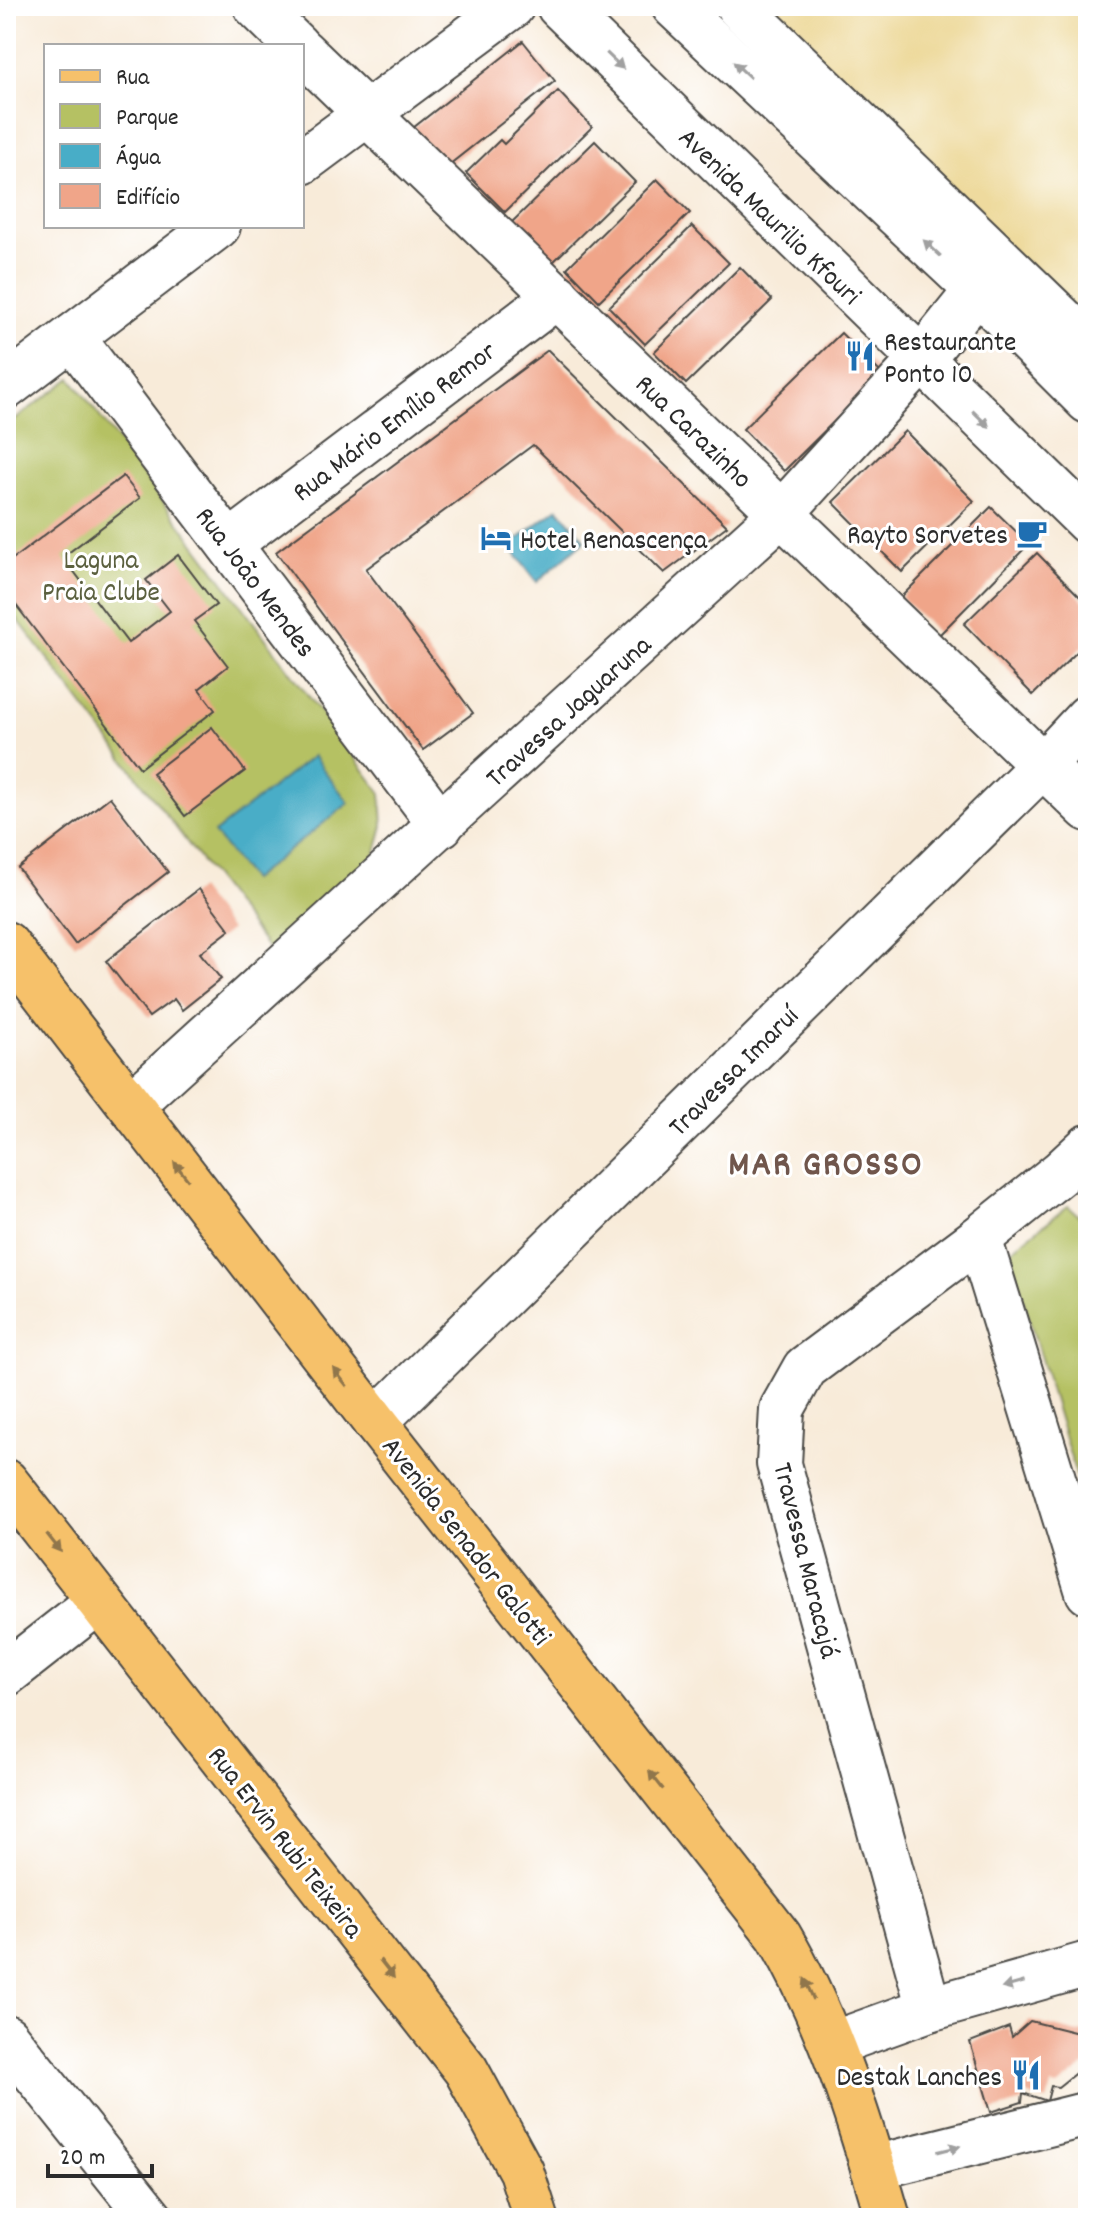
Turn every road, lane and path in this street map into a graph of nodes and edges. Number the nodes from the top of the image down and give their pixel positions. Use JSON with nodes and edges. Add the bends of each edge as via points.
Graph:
{"nodes":[{"id":1,"x":256,"y":6,"type":"edge"},
{"id":2,"x":512,"y":6,"type":"edge"},
{"id":3,"x":559,"y":6,"type":"edge"},
{"id":4,"x":674,"y":6,"type":"edge"},
{"id":5,"x":738,"y":6,"type":"edge"},
{"id":6,"x":295,"y":44,"type":"edge"},
{"id":7,"x":304,"y":53,"type":"edge"},
{"id":8,"x":367,"y":113,"type":"junction"},
{"id":9,"x":304,"y":160,"type":"edge"},
{"id":10,"x":215,"y":228,"type":"edge"},
{"id":11,"x":977,"y":290,"type":"junction"},
{"id":12,"x":557,"y":296,"type":"junction"},
{"id":13,"x":72,"y":337,"type":"junction"},
{"id":14,"x":1088,"y":344,"type":"edge"},
{"id":15,"x":920,"y":361,"type":"junction"},
{"id":16,"x":6,"y":387,"type":"edge"},
{"id":17,"x":1088,"y":401,"type":"edge"},
{"id":18,"x":782,"y":513,"type":"junction"},
{"id":19,"x":1088,"y":522,"type":"edge"},
{"id":20,"x":229,"y":544,"type":"junction"},
{"id":21,"x":1088,"y":717,"type":"edge"},
{"id":22,"x":1043,"y":765,"type":"junction"},
{"id":23,"x":1088,"y":809,"type":"edge"},
{"id":24,"x":441,"y":825,"type":"junction"},
{"id":25,"x":6,"y":944,"type":"edge"},
{"id":26,"x":131,"y":1105,"type":"junction"},
{"id":27,"x":1079,"y":1173,"type":"edge"},
{"id":28,"x":979,"y":1238,"type":"junction"},
{"id":29,"x":375,"y":1422,"type":"junction"},
{"id":30,"x":6,"y":1482,"type":"edge"},
{"id":31,"x":1081,"y":1545,"type":"edge"},
{"id":32,"x":1088,"y":1592,"type":"edge"},
{"id":33,"x":99,"y":1601,"type":"junction"},
{"id":34,"x":6,"y":1674,"type":"edge"},
{"id":35,"x":1088,"y":1964,"type":"edge"},
{"id":36,"x":929,"y":2009,"type":"junction"},
{"id":37,"x":6,"y":2037,"type":"edge"},
{"id":38,"x":832,"y":2044,"type":"junction"},
{"id":39,"x":1088,"y":2114,"type":"edge"},
{"id":40,"x":873,"y":2168,"type":"junction"},
{"id":41,"x":151,"y":2218,"type":"edge"},
{"id":42,"x":536,"y":2218,"type":"edge"},
{"id":43,"x":888,"y":2218,"type":"edge"}],
"edges":[{"from":1,"to":6,"type":"street"},
{"from":2,"to":8,"type":"street"},
{"from":3,"to":15,"type":"street","name":"Avenida Maurilio Kfouri","one_way":true},
{"from":11,"to":4,"type":"street","one_way":true},
{"from":5,"to":14,"type":"street"},
{"from":7,"to":8,"type":"street","name":"Rua Carazinho"},
{"from":8,"to":9,"type":"street"},
{"from":8,"to":12,"type":"street","name":"Rua Carazinho"},
{"from":10,"to":13,"type":"street"},
{"from":11,"to":15,"type":"street","name":"Travessa Jaguaruna"},
{"from":11,"to":17,"type":"street"},
{"from":12,"to":18,"type":"street","name":"Rua Carazinho"},
{"from":12,"to":20,"type":"street","name":"Rua Mário Emílio Remor"},
{"from":13,"to":16,"type":"street"},
{"from":13,"to":20,"type":"street","name":"Rua João Mendes"},
{"from":15,"to":18,"type":"street","name":"Travessa Jaguaruna"},
{"from":15,"to":19,"type":"street","name":"Avenida Maurilio Kfouri","one_way":true},
{"from":18,"to":22,"type":"street","name":"Rua Carazinho"},
{"from":18,"to":24,"type":"street","name":"Travessa Jaguaruna"},
{"from":20,"to":24,"type":"street","name":"Rua João Mendes"},
{"from":21,"to":22,"type":"street","name":"Travessa Imaruí"},
{"from":22,"to":23,"type":"street","name":"Rua Carazinho"},
{"from":22,"to":29,"type":"street","name":"Travessa Imaruí"},
{"from":24,"to":26,"type":"street","name":"Travessa Jaguaruna"},
{"from":25,"to":26,"type":"main road","name":"Avenida Senador Galotti"},
{"from":29,"to":26,"type":"main road","name":"Avenida Senador Galotti","one_way":true},
{"from":27,"to":28,"type":"street","name":"Travessa Maracajá"},
{"from":28,"to":31,"type":"street"},
{"from":28,"to":36,"type":"street","name":"Travessa Maracajá","via":[[805,1368],[782,1409],[779,1464]]},
{"from":38,"to":29,"type":"main road","name":"Avenida Senador Galotti","one_way":true,"via":[[779,1936]]},
{"from":30,"to":33,"type":"main road","name":"Rua Ervin Rubi Teixeira","one_way":true},
{"from":31,"to":32,"type":"street"},
{"from":33,"to":34,"type":"street"},
{"from":33,"to":42,"type":"main road","name":"Rua Ervin Rubi Teixeira","one_way":true,"via":[[466,2070],[521,2171]]},
{"from":35,"to":36,"type":"street","one_way":true},
{"from":36,"to":38,"type":"street"},
{"from":37,"to":41,"type":"street"},
{"from":38,"to":40,"type":"main road","name":"Avenida Senador Galotti"},
{"from":40,"to":39,"type":"street","one_way":true},
{"from":40,"to":43,"type":"main road","name":"Avenida Senador Galotti"}]}
